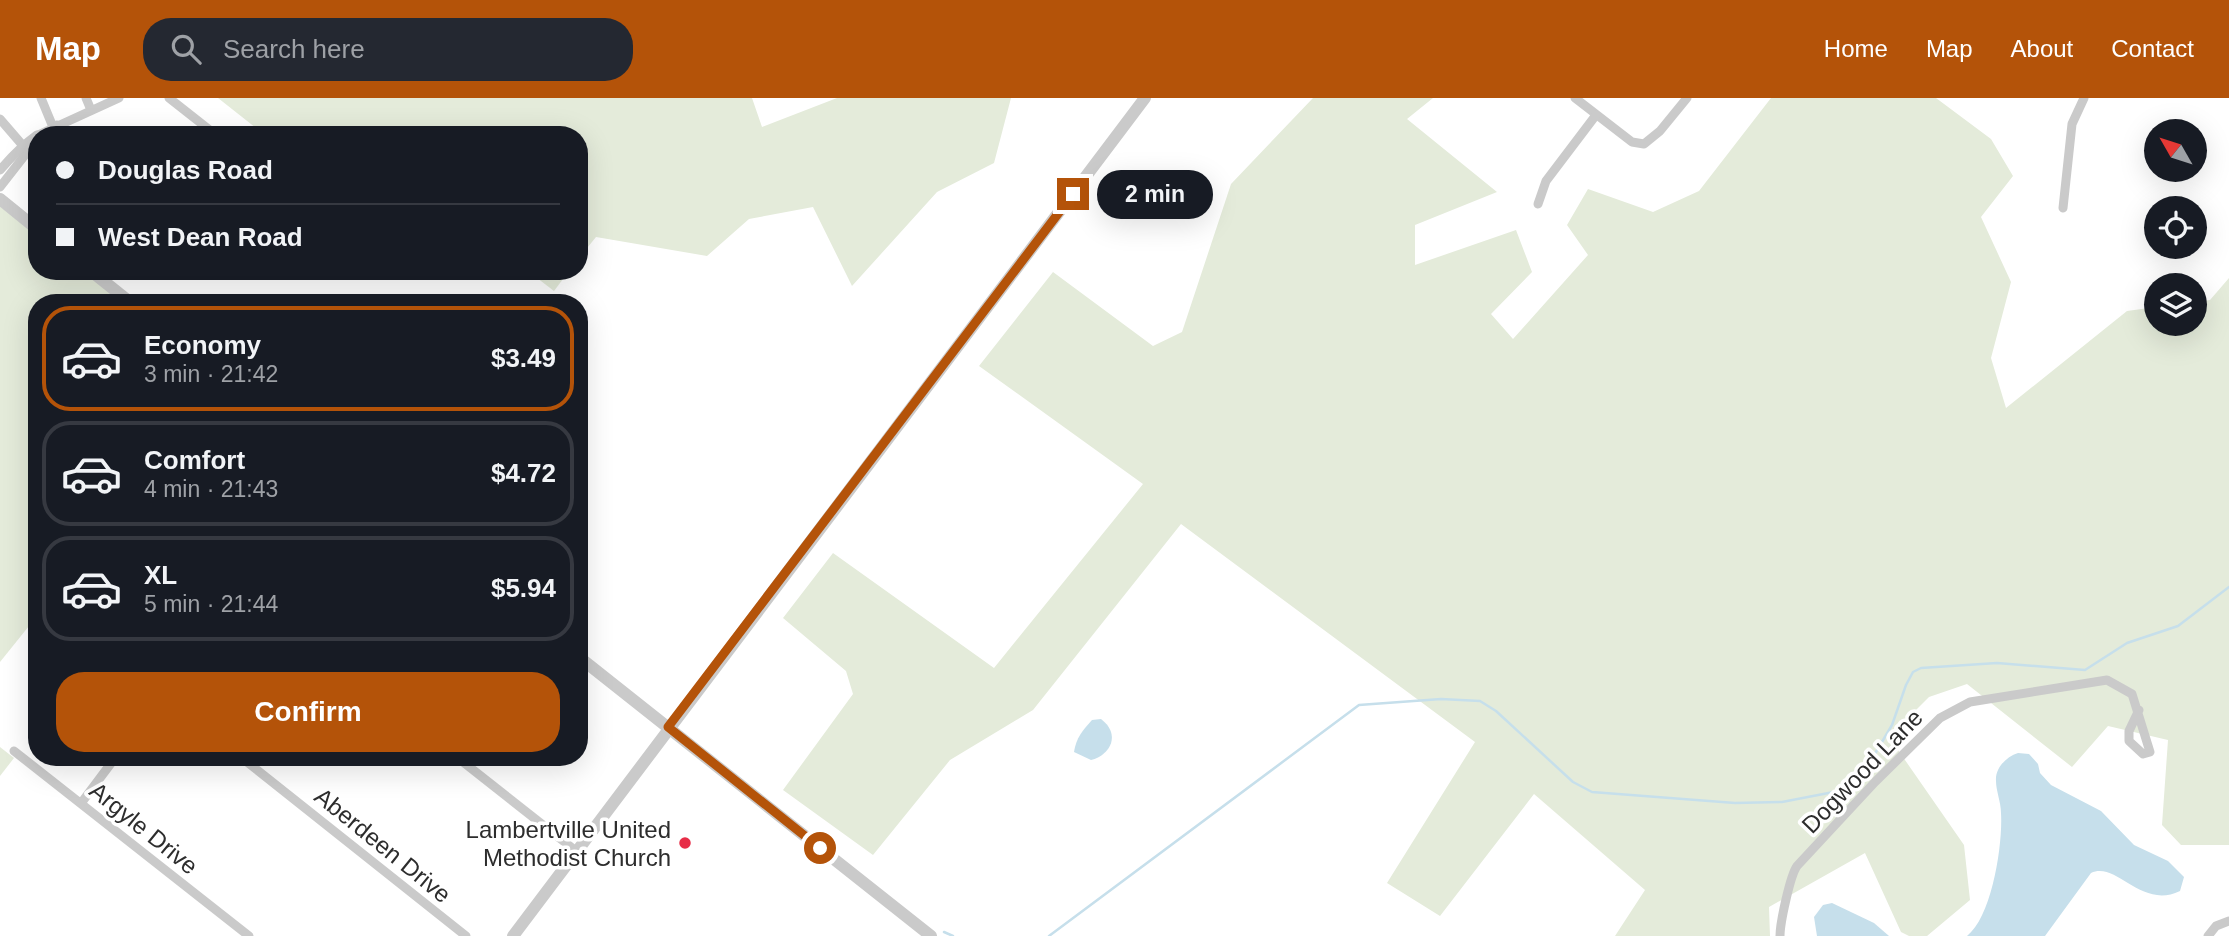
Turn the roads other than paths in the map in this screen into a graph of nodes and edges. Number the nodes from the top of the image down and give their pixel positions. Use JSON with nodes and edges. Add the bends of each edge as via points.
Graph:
{"nodes":[{"id":1,"x":41,"y":98,"type":"edge"},
{"id":2,"x":86,"y":98,"type":"edge"},
{"id":3,"x":119,"y":98,"type":"edge"},
{"id":4,"x":169,"y":98,"type":"edge"},
{"id":5,"x":1145,"y":98,"type":"edge"},
{"id":6,"x":1575,"y":98,"type":"edge"},
{"id":7,"x":1687,"y":98,"type":"edge"},
{"id":8,"x":2084,"y":98,"type":"edge"},
{"id":9,"x":91,"y":110,"type":"junction"},
{"id":10,"x":1596,"y":116,"type":"junction"},
{"id":11,"x":0,"y":119,"type":"edge"},
{"id":12,"x":55,"y":126,"type":"joint"},
{"id":13,"x":199,"y":126,"type":"edge"},
{"id":14,"x":28,"y":145,"type":"edge"},
{"id":15,"x":25,"y":148,"type":"junction"},
{"id":16,"x":0,"y":170,"type":"edge"},
{"id":17,"x":0,"y":187,"type":"edge"},
{"id":18,"x":0,"y":199,"type":"edge"},
{"id":19,"x":1538,"y":204,"type":"dead end"},
{"id":20,"x":2063,"y":208,"type":"dead end"},
{"id":21,"x":28,"y":222,"type":"edge"},
{"id":22,"x":102,"y":280,"type":"edge"},
{"id":23,"x":120,"y":294,"type":"edge"},
{"id":24,"x":588,"y":664,"type":"edge"},
{"id":25,"x":2139,"y":710,"type":"dead end"},
{"id":26,"x":668,"y":727,"type":"junction"},
{"id":27,"x":14,"y":751,"type":"dead end"},
{"id":28,"x":28,"y":762,"type":"edge"},
{"id":29,"x":34,"y":766,"type":"edge"},
{"id":30,"x":109,"y":766,"type":"edge"},
{"id":31,"x":252,"y":766,"type":"edge"},
{"id":32,"x":468,"y":766,"type":"edge"},
{"id":33,"x":82,"y":802,"type":"junction"},
{"id":34,"x":576,"y":851,"type":"junction"},
{"id":35,"x":2229,"y":921,"type":"edge"},
{"id":36,"x":249,"y":936,"type":"edge"},
{"id":37,"x":466,"y":936,"type":"edge"},
{"id":38,"x":513,"y":936,"type":"edge"},
{"id":39,"x":931,"y":936,"type":"edge"},
{"id":40,"x":1780,"y":936,"type":"edge"},
{"id":41,"x":2208,"y":936,"type":"edge"}],
"edges":[{"from":1,"to":12,"type":"street"},
{"from":2,"to":9,"type":"street"},
{"from":3,"to":9,"type":"street"},
{"from":4,"to":13,"type":"street"},
{"from":5,"to":26,"type":"street"},
{"from":6,"to":10,"type":"street"},
{"from":7,"to":10,"type":"street","via":[[1643,144],[1632,142]]},
{"from":8,"to":20,"type":"street","via":[[2072,124]]},
{"from":9,"to":12,"type":"street"},
{"from":10,"to":19,"type":"street","via":[[1546,181]]},
{"from":11,"to":15,"type":"street"},
{"from":14,"to":15,"type":"street"},
{"from":15,"to":16,"type":"street","via":[[16,150]]},
{"from":15,"to":17,"type":"street","via":[[25,155]]},
{"from":18,"to":21,"type":"street"},
{"from":22,"to":23,"type":"street"},
{"from":24,"to":26,"type":"street"},
{"from":25,"to":40,"type":"street","name":"Dogwood Lane","via":[[2132,694],[2107,680],[1970,702],[1940,718],[1797,866],[1791,875]]},
{"from":26,"to":34,"type":"street"},
{"from":26,"to":39,"type":"street"},
{"from":27,"to":28,"type":"street","name":"Argyle Drive"},
{"from":29,"to":33,"type":"street","name":"Argyle Drive"},
{"from":30,"to":33,"type":"street"},
{"from":31,"to":37,"type":"street","name":"Aberdeen Drive"},
{"from":32,"to":34,"type":"street"},
{"from":33,"to":36,"type":"street","name":"Argyle Drive"},
{"from":34,"to":38,"type":"street"},
{"from":35,"to":41,"type":"street"}]}
